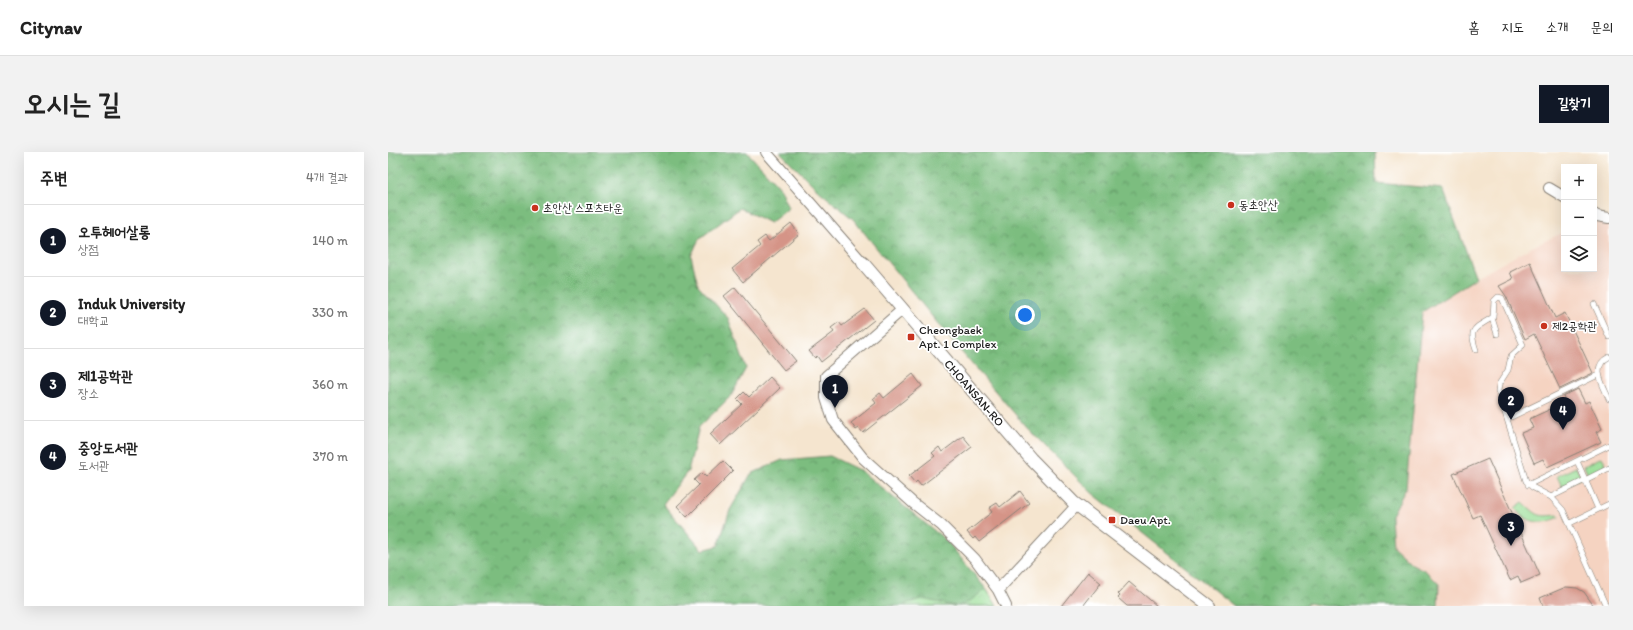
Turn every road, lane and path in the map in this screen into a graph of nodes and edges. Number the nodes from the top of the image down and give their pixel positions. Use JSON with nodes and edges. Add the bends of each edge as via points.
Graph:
{"nodes":[{"id":1,"x":766,"y":152,"type":"edge"},
{"id":2,"x":1549,"y":188,"type":"dead end"},
{"id":3,"x":1561,"y":195,"type":"edge"},
{"id":4,"x":1597,"y":216,"type":"edge"},
{"id":5,"x":1609,"y":218,"type":"edge"},
{"id":6,"x":863,"y":263,"type":"joint"},
{"id":7,"x":1594,"y":304,"type":"dead end"},
{"id":8,"x":903,"y":309,"type":"junction"},
{"id":9,"x":1492,"y":318,"type":"junction"},
{"id":10,"x":1497,"y":334,"type":"dead end"},
{"id":11,"x":1609,"y":337,"type":"edge"},
{"id":12,"x":1476,"y":350,"type":"dead end"},
{"id":13,"x":1609,"y":357,"type":"edge"},
{"id":14,"x":1598,"y":375,"type":"junction"},
{"id":15,"x":1609,"y":399,"type":"edge"},
{"id":16,"x":1507,"y":419,"type":"junction"},
{"id":17,"x":1609,"y":445,"type":"edge"},
{"id":18,"x":1577,"y":461,"type":"junction"},
{"id":19,"x":1609,"y":468,"type":"edge"},
{"id":20,"x":1585,"y":480,"type":"junction"},
{"id":21,"x":1528,"y":485,"type":"junction"},
{"id":22,"x":1551,"y":497,"type":"junction"},
{"id":23,"x":1609,"y":504,"type":"edge"},
{"id":24,"x":1077,"y":505,"type":"junction"},
{"id":25,"x":1598,"y":509,"type":"junction"},
{"id":26,"x":1570,"y":523,"type":"junction"},
{"id":27,"x":998,"y":590,"type":"junction"},
{"id":28,"x":1006,"y":606,"type":"edge"},
{"id":29,"x":1209,"y":606,"type":"edge"},
{"id":30,"x":1606,"y":606,"type":"edge"}],
"edges":[{"from":1,"to":6,"type":"street","name":"CHOANSAN-RO"},
{"from":2,"to":3,"type":"street"},
{"from":4,"to":5,"type":"street"},
{"from":6,"to":8,"type":"street","name":"CHOANSAN-RO"},
{"from":7,"to":11,"type":"lane"},
{"from":8,"to":24,"type":"street","name":"CHOANSAN-RO","via":[[1031,459]]},
{"from":8,"to":27,"type":"street","via":[[826,376],[826,398],[833,420],[863,458],[941,525],[975,559]]},
{"from":9,"to":10,"type":"lane"},
{"from":9,"to":12,"type":"lane","via":[[1473,332]]},
{"from":9,"to":16,"type":"lane","via":[[1494,300],[1502,298],[1523,345],[1511,356],[1508,370],[1498,387]]},
{"from":13,"to":14,"type":"lane","via":[[1601,363]]},
{"from":14,"to":15,"type":"lane"},
{"from":14,"to":16,"type":"lane"},
{"from":16,"to":21,"type":"lane"},
{"from":17,"to":18,"type":"lane"},
{"from":18,"to":20,"type":"lane"},
{"from":18,"to":21,"type":"lane"},
{"from":19,"to":20,"type":"lane"},
{"from":20,"to":22,"type":"lane"},
{"from":20,"to":25,"type":"lane"},
{"from":21,"to":22,"type":"lane"},
{"from":22,"to":26,"type":"lane","via":[[1563,510]]},
{"from":23,"to":25,"type":"lane"},
{"from":24,"to":27,"type":"street"},
{"from":24,"to":29,"type":"street","name":"CHOANSAN-RO"},
{"from":25,"to":26,"type":"lane"},
{"from":26,"to":30,"type":"lane"},
{"from":27,"to":28,"type":"street"}]}
